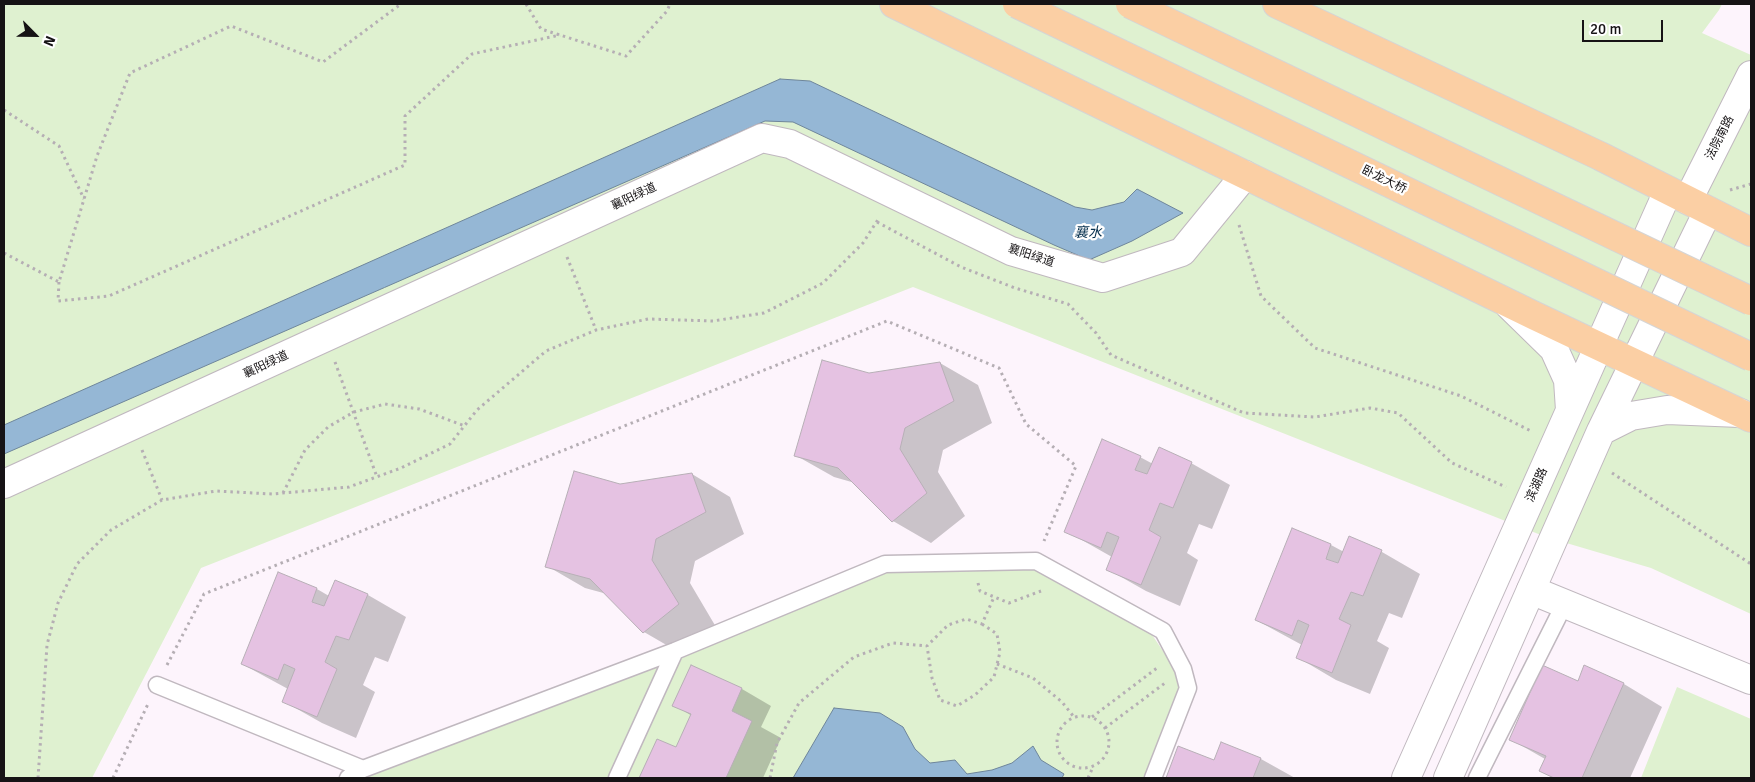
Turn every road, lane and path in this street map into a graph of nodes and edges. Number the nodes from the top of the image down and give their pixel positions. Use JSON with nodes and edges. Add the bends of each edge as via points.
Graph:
{"nodes":[{"id":1,"x":401,"y":4,"type":"edge"},
{"id":2,"x":526,"y":4,"type":"edge"},
{"id":3,"x":670,"y":4,"type":"edge"},
{"id":4,"x":894,"y":4,"type":"edge"},
{"id":5,"x":1017,"y":4,"type":"edge"},
{"id":6,"x":1130,"y":4,"type":"edge"},
{"id":7,"x":1277,"y":4,"type":"edge"},
{"id":8,"x":560,"y":35,"type":"junction"},
{"id":9,"x":1751,"y":75,"type":"edge"},
{"id":10,"x":4,"y":110,"type":"edge"},
{"id":11,"x":1238,"y":184,"type":"junction"},
{"id":12,"x":894,"y":194,"type":"junction"},
{"id":13,"x":84,"y":200,"type":"junction"},
{"id":14,"x":1688,"y":201,"type":"junction"},
{"id":15,"x":877,"y":222,"type":"junction"},
{"id":16,"x":557,"y":232,"type":"junction"},
{"id":17,"x":1751,"y":232,"type":"edge"},
{"id":18,"x":4,"y":253,"type":"edge"},
{"id":19,"x":59,"y":282,"type":"junction"},
{"id":20,"x":1751,"y":301,"type":"edge"},
{"id":21,"x":1507,"y":303,"type":"junction"},
{"id":22,"x":596,"y":330,"type":"junction"},
{"id":23,"x":326,"y":337,"type":"junction"},
{"id":24,"x":1599,"y":347,"type":"junction"},
{"id":25,"x":1751,"y":357,"type":"edge"},
{"id":26,"x":1634,"y":363,"type":"junction"},
{"id":27,"x":1570,"y":410,"type":"junction"},
{"id":28,"x":354,"y":412,"type":"junction"},
{"id":29,"x":1745,"y":415,"type":"edge"},
{"id":30,"x":132,"y":426,"type":"junction"},
{"id":31,"x":465,"y":426,"type":"junction"},
{"id":32,"x":1601,"y":431,"type":"junction"},
{"id":33,"x":1555,"y":444,"type":"junction"},
{"id":34,"x":1589,"y":458,"type":"junction"},
{"id":35,"x":377,"y":477,"type":"junction"},
{"id":36,"x":4,"y":484,"type":"edge"},
{"id":37,"x":283,"y":493,"type":"junction"},
{"id":38,"x":1531,"y":498,"type":"junction"},
{"id":39,"x":162,"y":500,"type":"junction"},
{"id":40,"x":1036,"y":561,"type":"junction"},
{"id":41,"x":973,"y":562,"type":"junction"},
{"id":42,"x":1751,"y":564,"type":"edge"},
{"id":43,"x":1041,"y":590,"type":"dead end"},
{"id":44,"x":1531,"y":590,"type":"junction"},
{"id":45,"x":994,"y":597,"type":"junction"},
{"id":46,"x":1565,"y":603,"type":"junction"},
{"id":47,"x":982,"y":624,"type":"junction"},
{"id":48,"x":927,"y":646,"type":"junction"},
{"id":49,"x":675,"y":650,"type":"junction"},
{"id":50,"x":1179,"y":662,"type":"junction"},
{"id":51,"x":997,"y":664,"type":"junction"},
{"id":52,"x":1751,"y":680,"type":"edge"},
{"id":53,"x":158,"y":685,"type":"junction"},
{"id":54,"x":1074,"y":717,"type":"junction"},
{"id":55,"x":1092,"y":717,"type":"junction"},
{"id":56,"x":1105,"y":728,"type":"junction"},
{"id":57,"x":1093,"y":766,"type":"junction"},
{"id":58,"x":363,"y":769,"type":"junction"},
{"id":59,"x":1480,"y":777,"type":"edge"},
{"id":60,"x":38,"y":778,"type":"edge"},
{"id":61,"x":112,"y":778,"type":"edge"},
{"id":62,"x":348,"y":778,"type":"edge"},
{"id":63,"x":617,"y":778,"type":"edge"},
{"id":64,"x":770,"y":778,"type":"edge"},
{"id":65,"x":1088,"y":778,"type":"edge"},
{"id":66,"x":1152,"y":778,"type":"edge"},
{"id":67,"x":1406,"y":778,"type":"edge"},
{"id":68,"x":1448,"y":778,"type":"edge"}],
"edges":[{"from":1,"to":13,"type":"path","via":[[323,62],[231,26],[130,73],[97,156]]},
{"from":2,"to":8,"type":"path","via":[[541,29]]},
{"from":3,"to":8,"type":"path","via":[[626,56]]},
{"from":4,"to":11,"type":"highway"},
{"from":5,"to":25,"type":"highway","name":"卧龙大桥","bridge":true},
{"from":6,"to":20,"type":"highway","bridge":true},
{"from":7,"to":14,"type":"highway","via":[[1600,156]]},
{"from":8,"to":19,"type":"path","via":[[472,54],[405,116],[405,165],[109,296],[58,301]]},
{"from":9,"to":14,"type":"street","name":"法院南路"},
{"from":10,"to":13,"type":"path","via":[[59,146]]},
{"from":11,"to":12,"type":"street","name":"襄阳绿道","via":[[1182,252],[1104,278],[1012,251]]},
{"from":11,"to":21,"type":"highway"},
{"from":11,"to":33,"type":"path","via":[[1261,296],[1315,348],[1460,396]]},
{"from":12,"to":15,"type":"path"},
{"from":12,"to":16,"type":"street","name":"襄阳绿道","via":[[790,144],[762,138]]},
{"from":13,"to":19,"type":"path"},
{"from":14,"to":17,"type":"highway"},
{"from":14,"to":24,"type":"street","name":"滨湖路"},
{"from":14,"to":26,"type":"street"},
{"from":15,"to":22,"type":"path","via":[[863,243],[823,283],[764,313],[713,321],[648,319]]},
{"from":15,"to":38,"type":"path","via":[[961,267],[1068,304],[1096,333],[1111,355],[1244,413],[1315,418],[1370,408],[1398,413],[1452,463]]},
{"from":16,"to":22,"type":"path"},
{"from":16,"to":23,"type":"street","name":"襄阳绿道"},
{"from":18,"to":19,"type":"path"},
{"from":21,"to":24,"type":"highway"},
{"from":21,"to":27,"type":"street","via":[[1554,349],[1568,380]]},
{"from":22,"to":31,"type":"path","via":[[546,351],[476,410]]},
{"from":23,"to":28,"type":"path"},
{"from":23,"to":30,"type":"street","name":"襄阳绿道"},
{"from":24,"to":26,"type":"highway"},
{"from":24,"to":27,"type":"street","name":"滨湖路"},
{"from":26,"to":29,"type":"highway"},
{"from":26,"to":32,"type":"street"},
{"from":27,"to":33,"type":"street","name":"滨湖路"},
{"from":28,"to":31,"type":"path","via":[[386,404],[419,409]]},
{"from":28,"to":35,"type":"path"},
{"from":28,"to":37,"type":"path","via":[[328,427],[305,450]]},
{"from":29,"to":32,"type":"street","via":[[1667,410],[1631,416]]},
{"from":30,"to":36,"type":"street","name":"襄阳绿道"},
{"from":30,"to":39,"type":"path"},
{"from":31,"to":35,"type":"path","via":[[450,444]]},
{"from":32,"to":34,"type":"street"},
{"from":33,"to":38,"type":"street","name":"滨湖路"},
{"from":34,"to":42,"type":"path"},
{"from":34,"to":44,"type":"street"},
{"from":35,"to":37,"type":"path","via":[[349,487]]},
{"from":37,"to":39,"type":"path","via":[[216,491]]},
{"from":38,"to":67,"type":"street","name":"滨湖路"},
{"from":39,"to":60,"type":"path","via":[[110,530],[77,564],[58,603],[47,645]]},
{"from":40,"to":41,"type":"lane"},
{"from":40,"to":50,"type":"lane","via":[[1163,631]]},
{"from":40,"to":53,"type":"path","via":[[1076,466],[1026,424],[999,368],[886,321],[204,594]]},
{"from":41,"to":45,"type":"path","via":[[980,591]]},
{"from":41,"to":49,"type":"lane","via":[[885,564]]},
{"from":43,"to":45,"type":"path","via":[[1009,603]]},
{"from":44,"to":46,"type":"street"},
{"from":44,"to":68,"type":"street"},
{"from":45,"to":47,"type":"path"},
{"from":46,"to":52,"type":"street"},
{"from":46,"to":59,"type":"lane"},
{"from":47,"to":48,"type":"path","via":[[966,619],[948,626]]},
{"from":47,"to":51,"type":"path","via":[[997,634],[1000,652]]},
{"from":48,"to":51,"type":"path","via":[[932,678],[940,700],[957,706],[994,677]]},
{"from":48,"to":64,"type":"path","via":[[893,643],[854,657],[799,703],[777,743]]},
{"from":49,"to":58,"type":"lane"},
{"from":49,"to":63,"type":"lane"},
{"from":50,"to":55,"type":"path"},
{"from":50,"to":56,"type":"path"},
{"from":50,"to":66,"type":"lane","via":[[1188,688]]},
{"from":51,"to":54,"type":"path","via":[[1033,678],[1062,702]]},
{"from":53,"to":58,"type":"lane"},
{"from":53,"to":61,"type":"path"},
{"from":54,"to":55,"type":"path"},
{"from":54,"to":57,"type":"path","via":[[1061,728],[1058,751],[1069,764],[1084,768]]},
{"from":55,"to":56,"type":"path"},
{"from":56,"to":57,"type":"path","via":[[1109,746],[1101,762]]},
{"from":57,"to":65,"type":"path"},
{"from":58,"to":62,"type":"lane"}]}
